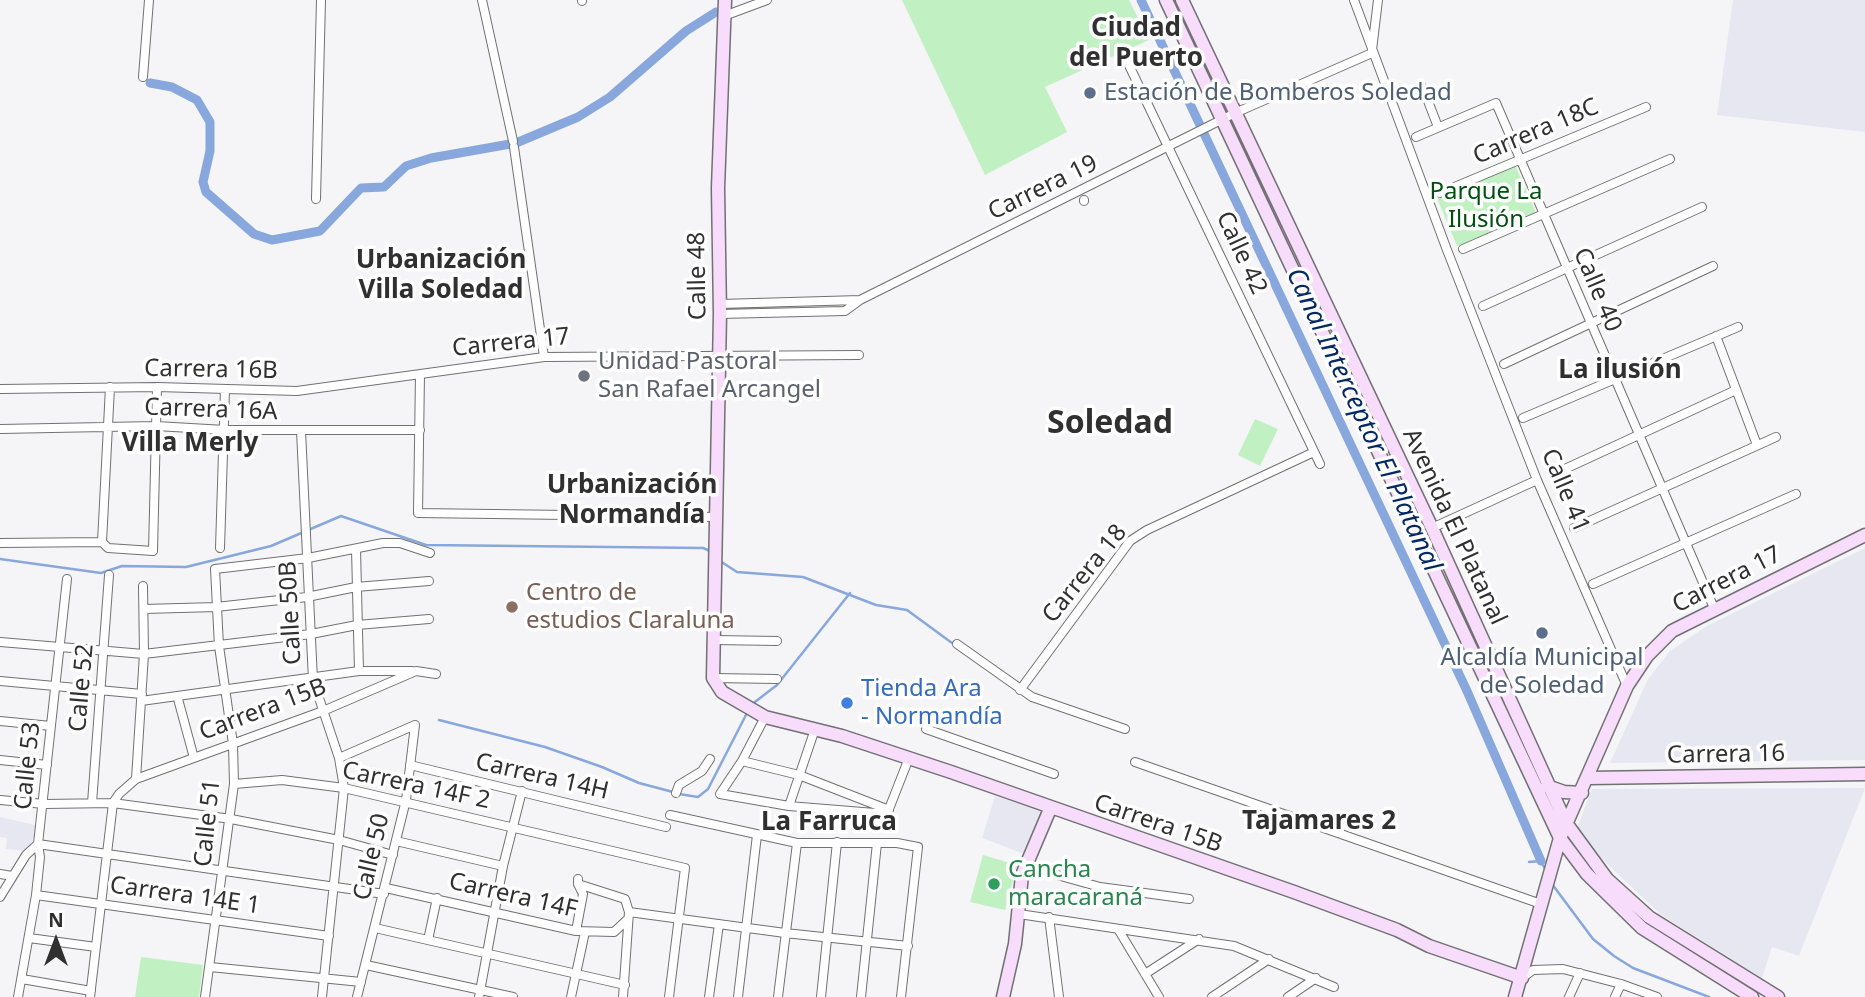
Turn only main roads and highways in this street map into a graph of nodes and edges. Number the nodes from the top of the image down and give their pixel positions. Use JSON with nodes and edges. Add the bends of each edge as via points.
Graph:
{"nodes":[{"id":1,"x":1166,"y":0,"type":"edge"},
{"id":2,"x":1182,"y":0,"type":"edge"},
{"id":3,"x":725,"y":11,"type":"edge"},
{"id":4,"x":1865,"y":535,"type":"edge"},
{"id":5,"x":713,"y":678,"type":"joint"},
{"id":6,"x":1865,"y":774,"type":"edge"},
{"id":7,"x":1588,"y":778,"type":"junction"},
{"id":8,"x":1547,"y":786,"type":"junction"},
{"id":9,"x":1582,"y":793,"type":"junction"},
{"id":10,"x":1050,"y":809,"type":"junction"},
{"id":11,"x":1566,"y":823,"type":"junction"},
{"id":12,"x":1560,"y":838,"type":"junction"},
{"id":13,"x":1522,"y":978,"type":"junction"},
{"id":14,"x":1003,"y":997,"type":"edge"},
{"id":15,"x":1516,"y":997,"type":"edge"},
{"id":16,"x":1752,"y":997,"type":"edge"},
{"id":17,"x":1778,"y":997,"type":"edge"}],
"edges":[{"from":1,"to":12,"type":"main road","name":"Avenida El Platanal","via":[[1218,122]]},
{"from":2,"to":8,"type":"main road","name":"Avenida El Platanal","via":[[1527,732]]},
{"from":3,"to":5,"type":"main road","name":"Calle 48"},
{"from":4,"to":7,"type":"main road","name":"Carrera 17","via":[[1672,631],[1647,656],[1627,686]]},
{"from":5,"to":10,"type":"main road","name":"Carrera 15B","via":[[722,692],[765,717],[909,758]]},
{"from":6,"to":7,"type":"main road","name":"Carrera 16"},
{"from":7,"to":9,"type":"main road"},
{"from":8,"to":9,"type":"main road"},
{"from":8,"to":11,"type":"main road","name":"Avenida El Platanal"},
{"from":9,"to":11,"type":"main road"},
{"from":10,"to":13,"type":"main road","name":"Carrera 15B","via":[[1294,892]]},
{"from":10,"to":14,"type":"main road","via":[[1025,866]]},
{"from":11,"to":12,"type":"main road"},
{"from":11,"to":17,"type":"main road","name":"Avenida El Platanal","via":[[1607,879],[1649,917]]},
{"from":12,"to":13,"type":"main road"},
{"from":12,"to":16,"type":"main road","name":"Avenida El Platanal","via":[[1587,874],[1642,928]]},
{"from":13,"to":15,"type":"main road"}]}
